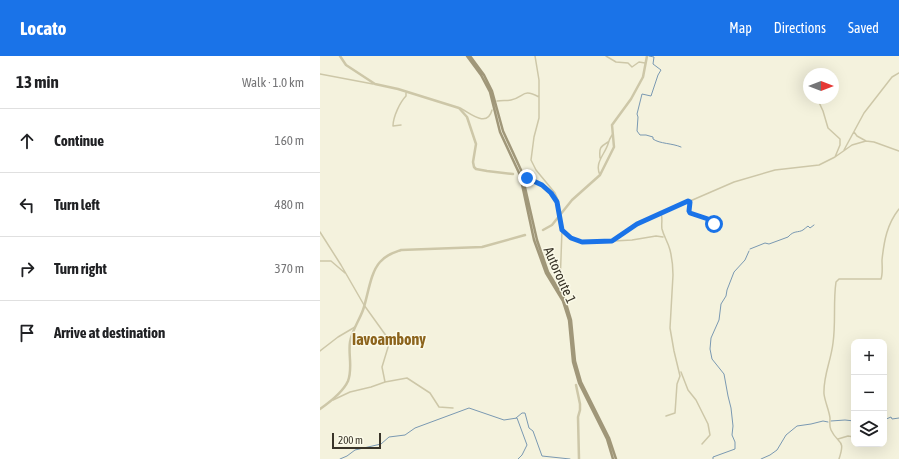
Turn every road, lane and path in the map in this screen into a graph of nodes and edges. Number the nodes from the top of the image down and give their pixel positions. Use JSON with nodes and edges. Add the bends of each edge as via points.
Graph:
{"nodes":[{"id":1,"x":340,"y":56,"type":"edge"},
{"id":2,"x":469,"y":56,"type":"edge"},
{"id":3,"x":535,"y":56,"type":"edge"},
{"id":4,"x":606,"y":56,"type":"edge"},
{"id":5,"x":647,"y":56,"type":"edge"},
{"id":6,"x":646,"y":63,"type":"junction"},
{"id":7,"x":899,"y":73,"type":"edge"},
{"id":8,"x":320,"y":74,"type":"edge"},
{"id":9,"x":375,"y":84,"type":"junction"},
{"id":10,"x":406,"y":91,"type":"junction"},
{"id":11,"x":539,"y":96,"type":"junction"},
{"id":12,"x":497,"y":101,"type":"dead end"},
{"id":13,"x":820,"y":104,"type":"edge"},
{"id":14,"x":459,"y":108,"type":"junction"},
{"id":15,"x":492,"y":110,"type":"dead end"},
{"id":16,"x":401,"y":125,"type":"dead end"},
{"id":17,"x":854,"y":132,"type":"junction"},
{"id":18,"x":613,"y":133,"type":"junction"},
{"id":19,"x":609,"y":140,"type":"junction"},
{"id":20,"x":866,"y":141,"type":"junction"},
{"id":21,"x":899,"y":151,"type":"edge"},
{"id":22,"x":843,"y":152,"type":"junction"},
{"id":23,"x":835,"y":157,"type":"junction"},
{"id":24,"x":600,"y":160,"type":"junction"},
{"id":25,"x":513,"y":174,"type":"dead end"},
{"id":26,"x":600,"y":175,"type":"junction"},
{"id":27,"x":527,"y":178,"type":"dead end"},
{"id":28,"x":688,"y":201,"type":"junction"},
{"id":29,"x":559,"y":207,"type":"junction"},
{"id":30,"x":899,"y":209,"type":"edge"},
{"id":31,"x":661,"y":214,"type":"junction"},
{"id":32,"x":560,"y":215,"type":"junction"},
{"id":33,"x":715,"y":225,"type":"dead end"},
{"id":34,"x":543,"y":230,"type":"dead end"},
{"id":35,"x":562,"y":230,"type":"junction"},
{"id":36,"x":320,"y":232,"type":"edge"},
{"id":37,"x":525,"y":235,"type":"dead end"},
{"id":38,"x":664,"y":237,"type":"junction"},
{"id":39,"x":612,"y":241,"type":"junction"},
{"id":40,"x":320,"y":261,"type":"edge"},
{"id":41,"x":345,"y":273,"type":"junction"},
{"id":42,"x":560,"y":285,"type":"dead end"},
{"id":43,"x":364,"y":305,"type":"junction"},
{"id":44,"x":355,"y":327,"type":"junction"},
{"id":45,"x":320,"y":351,"type":"edge"},
{"id":46,"x":679,"y":371,"type":"junction"},
{"id":47,"x":385,"y":382,"type":"junction"},
{"id":48,"x":576,"y":385,"type":"dead end"},
{"id":49,"x":331,"y":400,"type":"junction"},
{"id":50,"x":453,"y":408,"type":"dead end"},
{"id":51,"x":320,"y":409,"type":"edge"},
{"id":52,"x":666,"y":416,"type":"dead end"},
{"id":53,"x":851,"y":436,"type":"edge"},
{"id":54,"x":838,"y":439,"type":"junction"},
{"id":55,"x":702,"y":444,"type":"dead end"},
{"id":56,"x":579,"y":459,"type":"edge"},
{"id":57,"x":614,"y":459,"type":"edge"},
{"id":58,"x":839,"y":459,"type":"edge"}],
"edges":[{"from":1,"to":9,"type":"street","via":[[346,65]]},
{"from":2,"to":57,"type":"main road","name":"Autoroute 1","via":[[484,75],[492,91],[503,131],[521,170],[537,240],[548,272],[565,300],[571,320],[575,361],[581,382],[609,438]]},
{"from":3,"to":11,"type":"street","via":[[539,75]]},
{"from":4,"to":6,"type":"street","via":[[616,62],[632,66],[639,62]]},
{"from":5,"to":6,"type":"street"},
{"from":6,"to":18,"type":"street","via":[[645,73],[634,94],[612,125]]},
{"from":7,"to":17,"type":"street","via":[[892,77],[864,113]]},
{"from":8,"to":9,"type":"street"},
{"from":9,"to":10,"type":"street"},
{"from":10,"to":14,"type":"street"},
{"from":10,"to":16,"type":"street","via":[[406,96],[393,120],[393,126]]},
{"from":11,"to":12,"type":"street","via":[[530,92],[512,100]]},
{"from":11,"to":29,"type":"street","via":[[539,118],[531,160],[555,193]]},
{"from":13,"to":23,"type":"street","via":[[828,128],[840,139]]},
{"from":14,"to":15,"type":"street","via":[[474,117],[484,118],[490,116]]},
{"from":14,"to":25,"type":"street","via":[[467,116],[475,139],[474,167]]},
{"from":17,"to":20,"type":"street"},
{"from":17,"to":22,"type":"street"},
{"from":18,"to":19,"type":"street"},
{"from":18,"to":26,"type":"street","via":[[614,147]]},
{"from":19,"to":24,"type":"street"},
{"from":19,"to":24,"type":"street","via":[[600,148]]},
{"from":20,"to":21,"type":"street"},
{"from":20,"to":22,"type":"street","via":[[852,145]]},
{"from":22,"to":23,"type":"street"},
{"from":23,"to":28,"type":"street","via":[[819,165],[768,172],[734,182]]},
{"from":24,"to":26,"type":"street","via":[[597,170]]},
{"from":26,"to":32,"type":"street","via":[[572,200]]},
{"from":27,"to":29,"type":"street","via":[[547,189]]},
{"from":28,"to":31,"type":"street"},
{"from":28,"to":33,"type":"street","via":[[690,213],[708,219]]},
{"from":29,"to":32,"type":"street"},
{"from":30,"to":54,"type":"street","via":[[887,231],[881,279],[839,279],[836,282],[833,343],[824,381],[830,428]]},
{"from":31,"to":38,"type":"street"},
{"from":31,"to":39,"type":"street","via":[[637,224]]},
{"from":32,"to":34,"type":"street","via":[[552,225]]},
{"from":32,"to":35,"type":"street"},
{"from":35,"to":39,"type":"street","via":[[571,238],[582,242]]},
{"from":35,"to":42,"type":"street"},
{"from":36,"to":41,"type":"street"},
{"from":37,"to":43,"type":"street","via":[[488,246],[401,250],[389,254],[375,269]]},
{"from":38,"to":39,"type":"street"},
{"from":38,"to":46,"type":"street","via":[[670,250],[672,266],[670,328]]},
{"from":40,"to":41,"type":"street","via":[[331,261]]},
{"from":41,"to":43,"type":"street"},
{"from":43,"to":44,"type":"street"},
{"from":43,"to":47,"type":"street","via":[[387,337],[389,344],[382,367]]},
{"from":44,"to":45,"type":"street"},
{"from":44,"to":49,"type":"street","via":[[350,341],[348,382]]},
{"from":46,"to":52,"type":"street","via":[[675,412]]},
{"from":46,"to":55,"type":"street","via":[[709,427],[710,435]]},
{"from":47,"to":49,"type":"street"},
{"from":47,"to":50,"type":"street","via":[[407,378],[430,392],[439,407]]},
{"from":48,"to":56,"type":"street","via":[[580,404]]},
{"from":49,"to":51,"type":"street"},
{"from":53,"to":54,"type":"street"},
{"from":54,"to":58,"type":"street","via":[[842,443]]}]}
